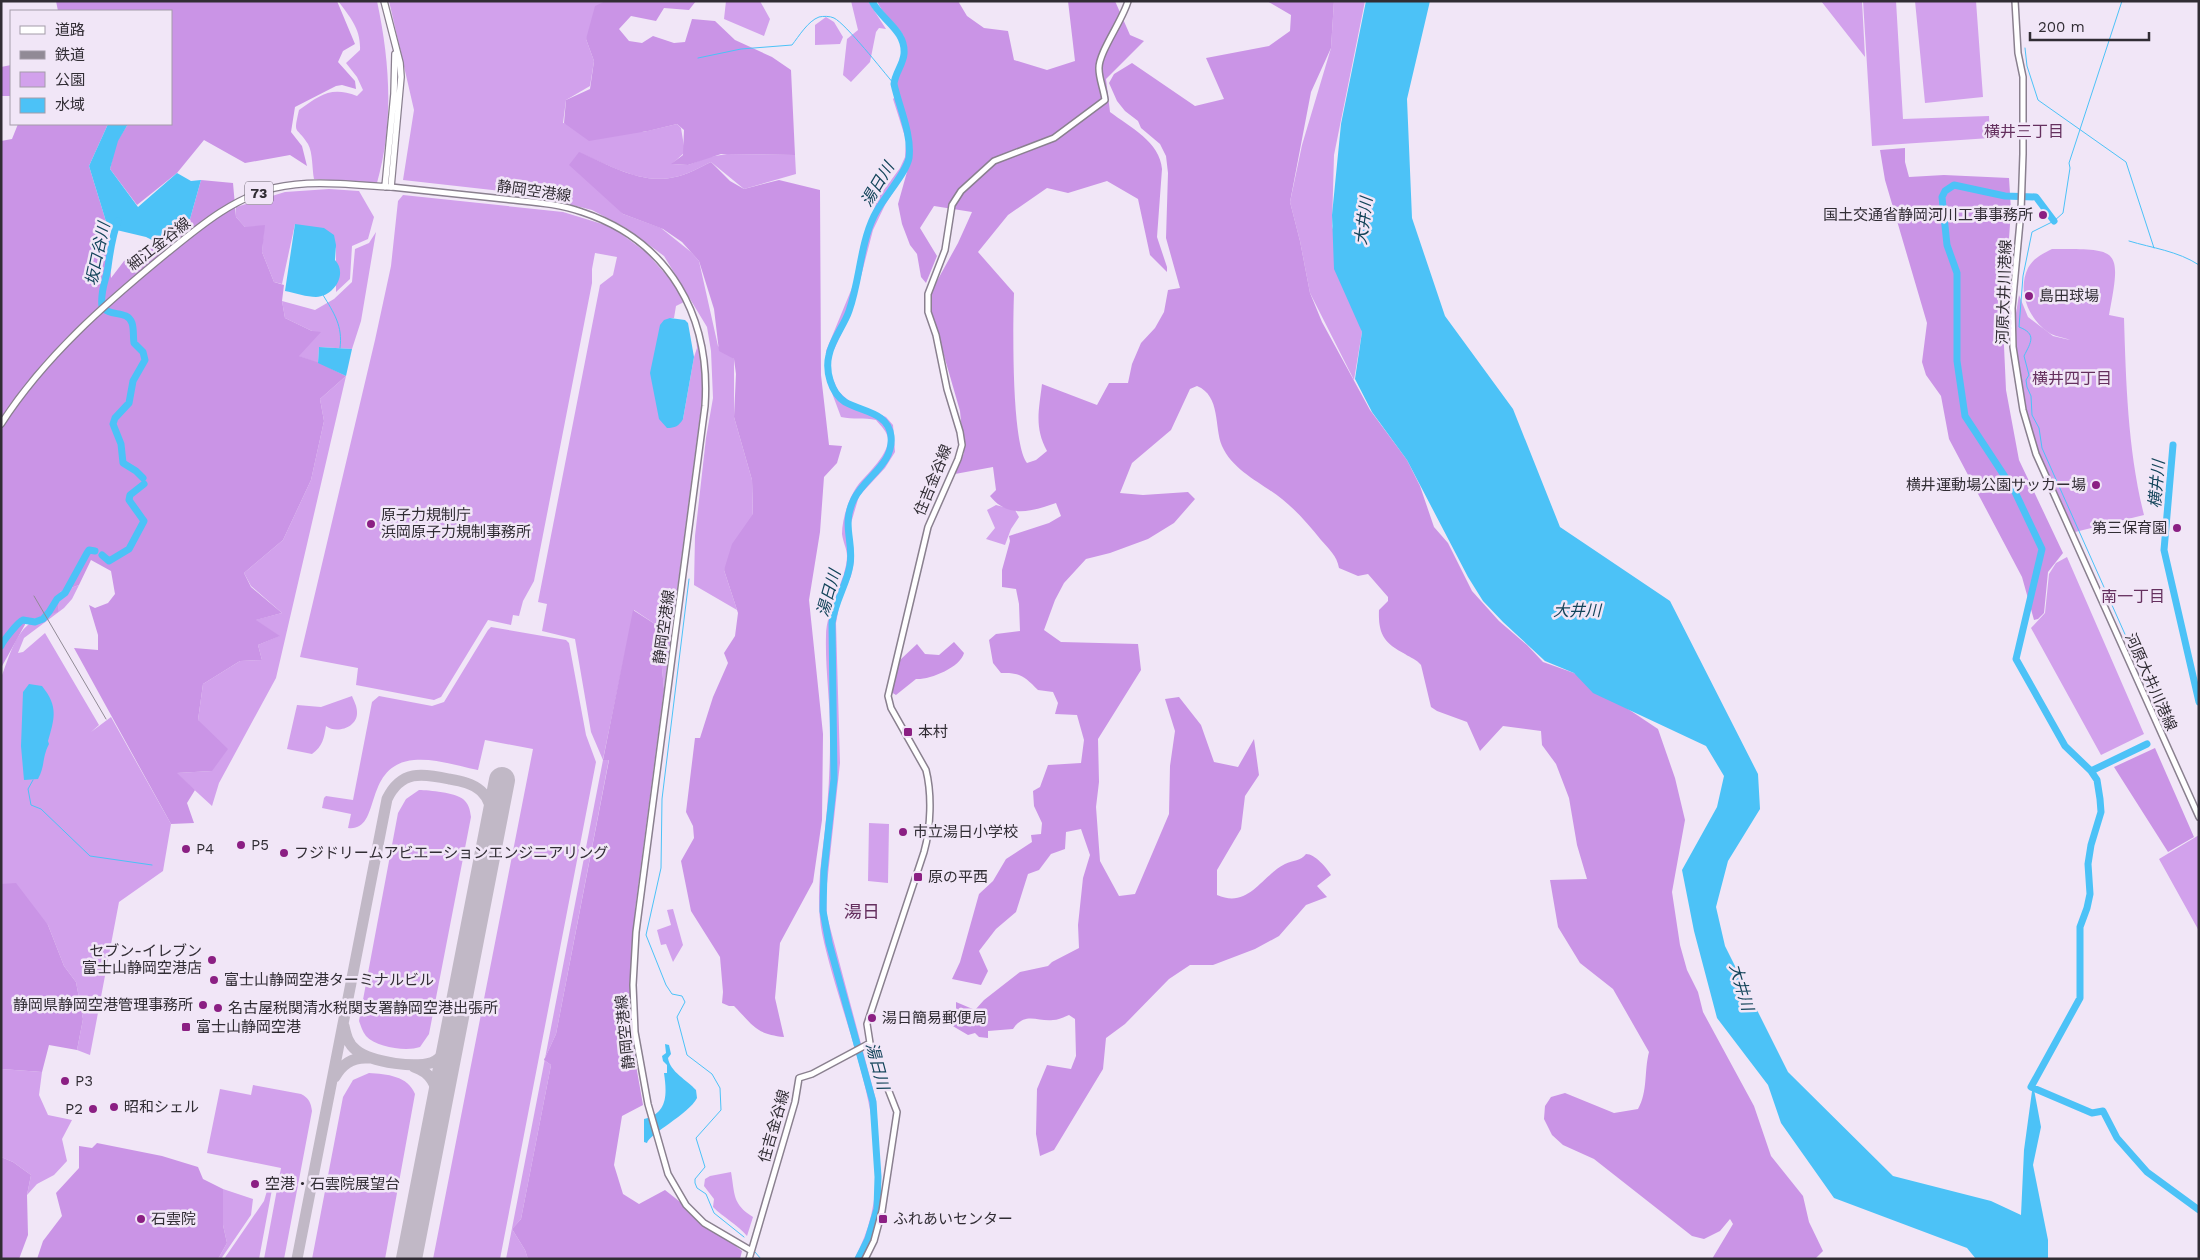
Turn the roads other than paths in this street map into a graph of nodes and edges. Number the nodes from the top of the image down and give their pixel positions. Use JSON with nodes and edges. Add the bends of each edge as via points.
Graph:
{"nodes":[{"id":1,"x":384,"y":1,"type":"edge"},
{"id":2,"x":1128,"y":1,"type":"edge"},
{"id":3,"x":2015,"y":1,"type":"edge"},
{"id":4,"x":388,"y":187,"type":"junction"},
{"id":5,"x":1,"y":424,"type":"edge"},
{"id":6,"x":2199,"y":817,"type":"edge"},
{"id":7,"x":870,"y":1043,"type":"junction"},
{"id":8,"x":750,"y":1250,"type":"junction"},
{"id":9,"x":749,"y":1259,"type":"edge"},
{"id":10,"x":865,"y":1259,"type":"edge"}],
"edges":[{"from":1,"to":4,"type":"main road","via":[[401,77]]},
{"from":2,"to":7,"type":"main road","name":"住吉金谷線","via":[[1125,14],[1100,59],[1098,69],[1105,100],[1054,138],[994,161],[961,191],[952,205],[945,250],[928,294],[928,312],[962,445],[928,527],[888,696],[891,708],[926,770],[929,781],[927,838],[868,1019]]},
{"from":3,"to":6,"type":"main road","name":"河原大井川港線","via":[[2022,72],[2023,154],[2012,324],[2023,410],[2036,454]]},
{"from":4,"to":5,"type":"main road","name":"細江金谷線","number":"73","via":[[311,182],[272,188],[234,204],[195,231],[93,316],[53,356]]},
{"from":4,"to":8,"type":"main road","name":"静岡空港線","via":[[561,206],[604,220],[645,247],[668,271],[687,300],[699,330],[706,368],[705,406],[636,932],[635,1032],[650,1112],[668,1174],[686,1204],[704,1222]]},
{"from":7,"to":8,"type":"main road","name":"住吉金谷線","via":[[812,1074],[798,1078],[795,1102]]},
{"from":7,"to":10,"type":"main road","name":"住吉金谷線","via":[[897,1112],[882,1211]]},
{"from":8,"to":9,"type":"main road","name":"住吉金谷線"}]}
